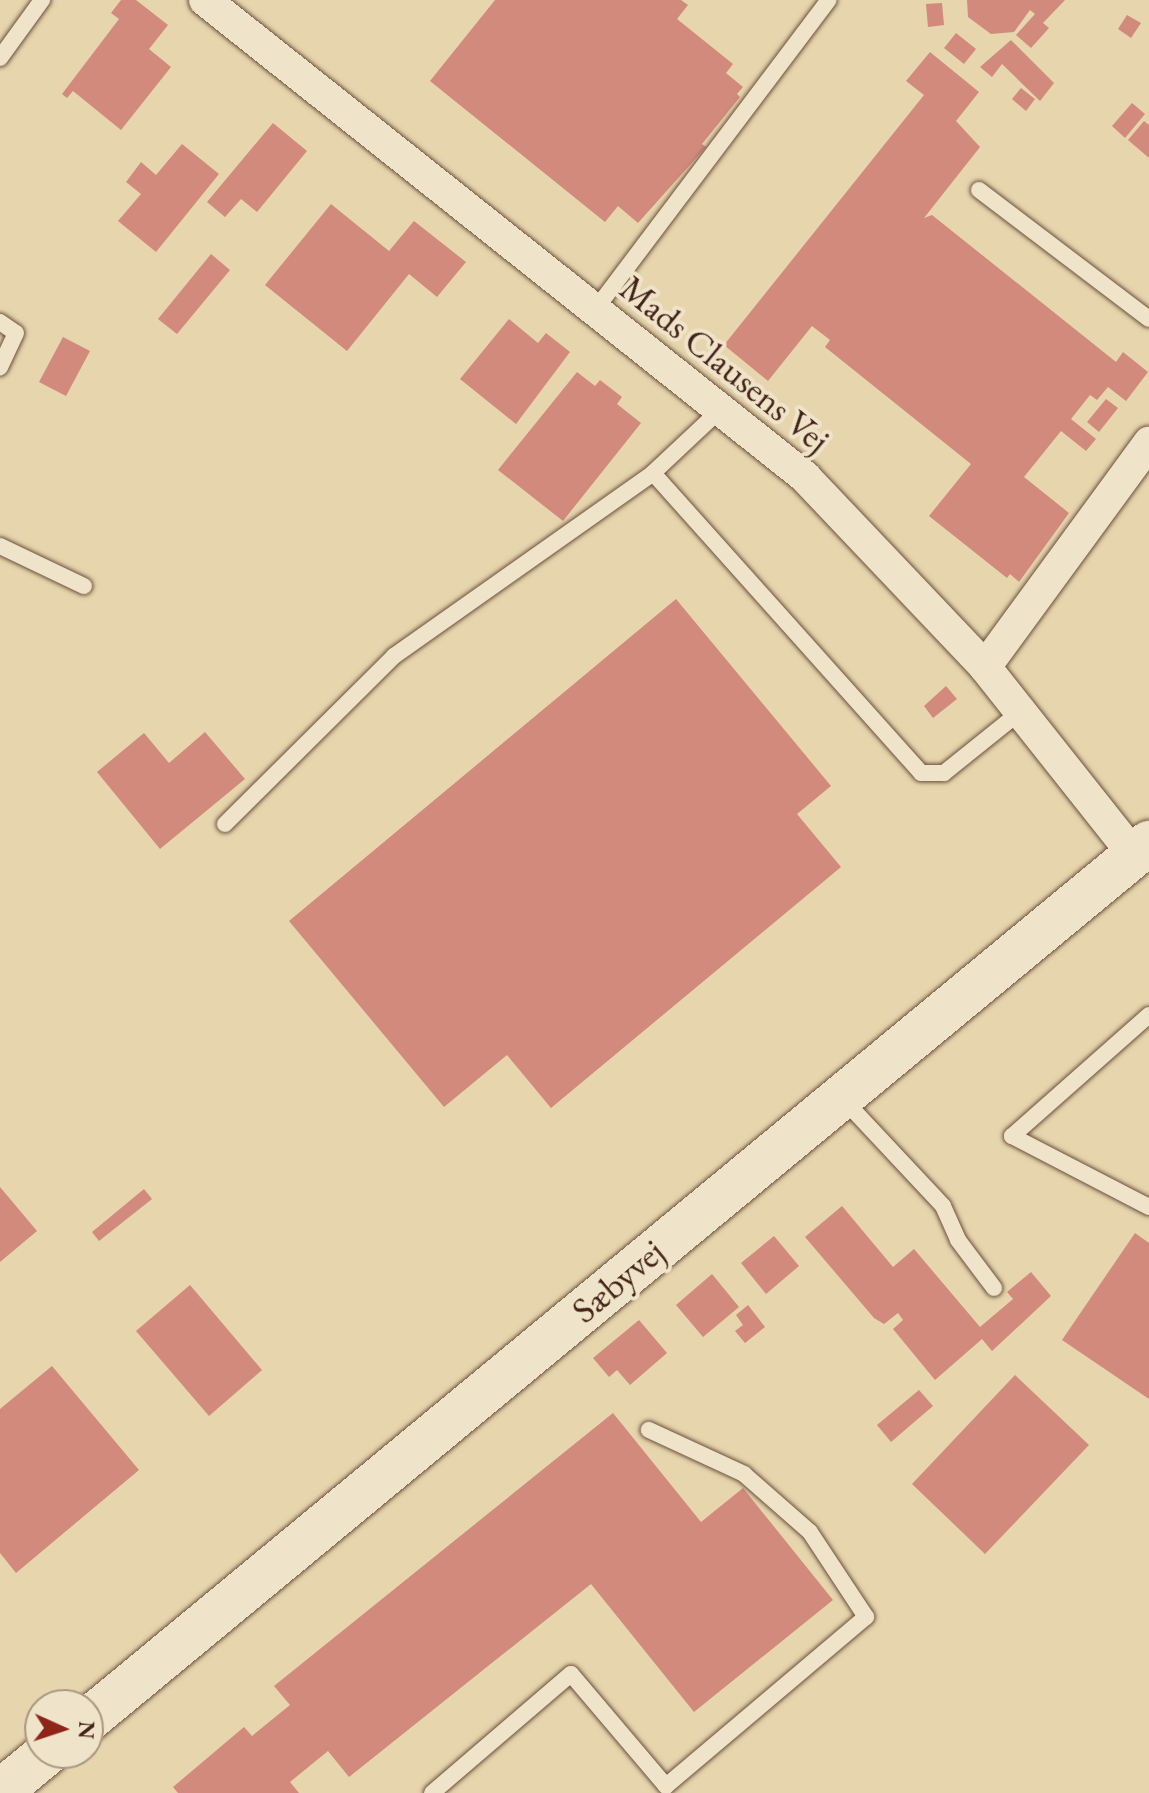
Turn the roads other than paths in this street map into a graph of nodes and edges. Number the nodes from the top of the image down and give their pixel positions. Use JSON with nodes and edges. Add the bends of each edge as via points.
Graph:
{"nodes":[{"id":1,"x":42,"y":0,"type":"edge"},
{"id":2,"x":205,"y":0,"type":"edge"},
{"id":3,"x":829,"y":0,"type":"edge"},
{"id":4,"x":0,"y":58,"type":"edge"},
{"id":5,"x":979,"y":190,"type":"dead end"},
{"id":6,"x":595,"y":310,"type":"junction"},
{"id":7,"x":1149,"y":319,"type":"edge"},
{"id":8,"x":0,"y":322,"type":"edge"},
{"id":9,"x":0,"y":368,"type":"edge"},
{"id":10,"x":720,"y":410,"type":"junction"},
{"id":11,"x":1148,"y":447,"type":"edge"},
{"id":12,"x":653,"y":473,"type":"junction"},
{"id":13,"x":0,"y":546,"type":"edge"},
{"id":14,"x":84,"y":586,"type":"dead end"},
{"id":15,"x":985,"y":667,"type":"junction"},
{"id":16,"x":1020,"y":712,"type":"junction"},
{"id":17,"x":225,"y":824,"type":"dead end"},
{"id":18,"x":1141,"y":848,"type":"edge"},
{"id":19,"x":1149,"y":1015,"type":"edge"},
{"id":20,"x":841,"y":1096,"type":"junction"},
{"id":21,"x":1149,"y":1207,"type":"edge"},
{"id":22,"x":994,"y":1288,"type":"dead end"},
{"id":23,"x":649,"y":1430,"type":"dead end"},
{"id":24,"x":104,"y":1707,"type":"edge"},
{"id":25,"x":28,"y":1769,"type":"edge"},
{"id":26,"x":0,"y":1792,"type":"edge"},
{"id":27,"x":432,"y":1793,"type":"edge"}],
"edges":[{"from":1,"to":4,"type":"lane"},
{"from":2,"to":6,"type":"street","name":"Mads Clausens Vej"},
{"from":3,"to":6,"type":"lane"},
{"from":5,"to":7,"type":"lane"},
{"from":6,"to":10,"type":"street","name":"Mads Clausens Vej"},
{"from":8,"to":9,"type":"lane","via":[[16,333]]},
{"from":10,"to":12,"type":"lane"},
{"from":10,"to":15,"type":"street","name":"Mads Clausens Vej","via":[[805,477]]},
{"from":11,"to":15,"type":"street"},
{"from":12,"to":16,"type":"lane","via":[[921,773],[944,773]]},
{"from":12,"to":17,"type":"lane","via":[[394,656]]},
{"from":13,"to":14,"type":"lane"},
{"from":15,"to":16,"type":"street","name":"Mads Clausens Vej"},
{"from":16,"to":18,"type":"street","name":"Mads Clausens Vej"},
{"from":18,"to":20,"type":"street","name":"Sæbyvej"},
{"from":19,"to":21,"type":"lane","via":[[1012,1136]]},
{"from":20,"to":22,"type":"lane","via":[[943,1206],[958,1240]]},
{"from":20,"to":24,"type":"street","name":"Sæbyvej"},
{"from":23,"to":27,"type":"lane","via":[[744,1474],[810,1532],[866,1617],[666,1786],[571,1674]]},
{"from":25,"to":26,"type":"street"}]}
